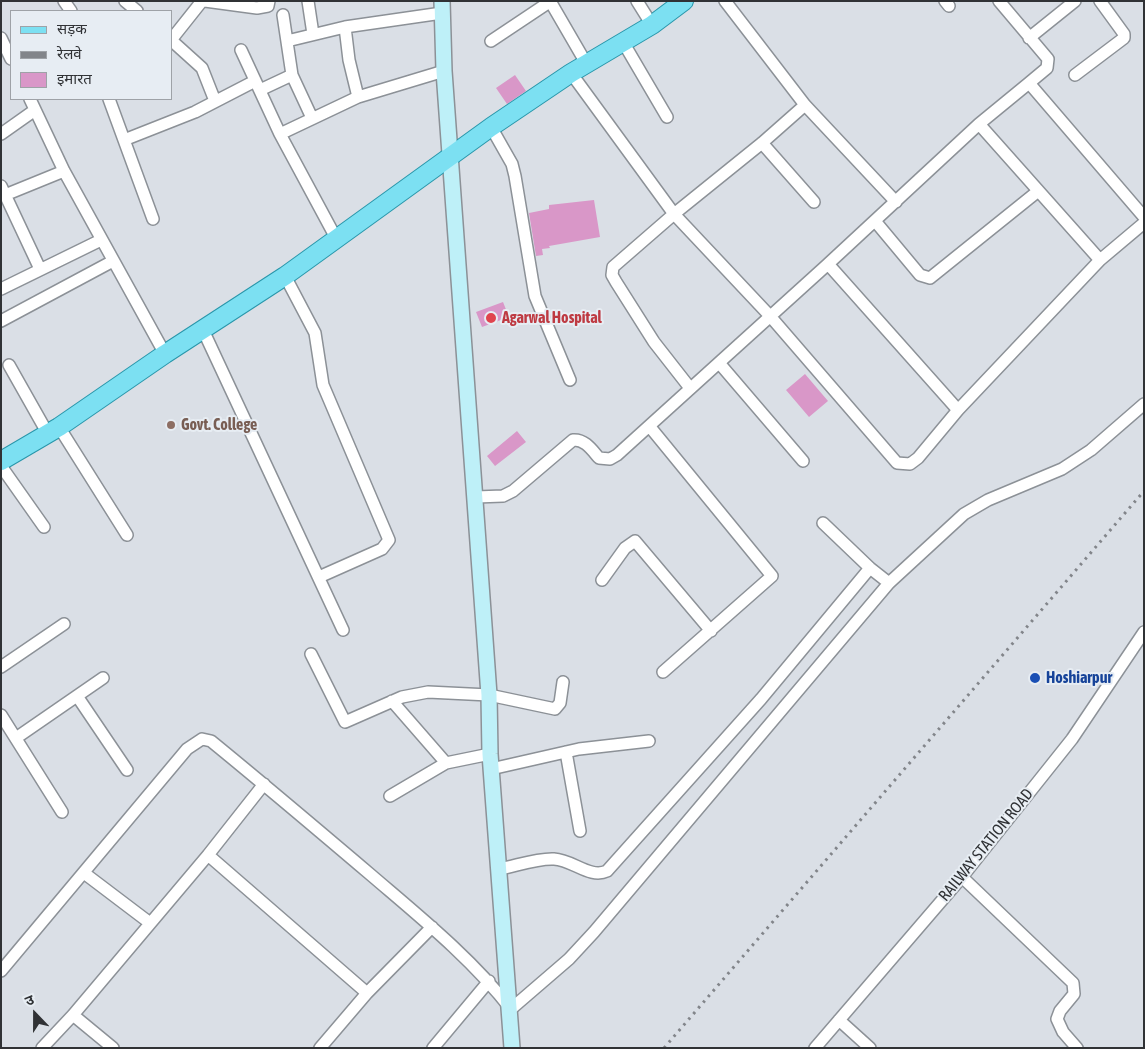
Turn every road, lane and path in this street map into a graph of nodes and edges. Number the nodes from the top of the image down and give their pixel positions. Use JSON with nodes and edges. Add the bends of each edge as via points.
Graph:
{"nodes":[{"id":1,"x":125,"y":1,"type":"edge"},
{"id":2,"x":204,"y":1,"type":"edge"},
{"id":3,"x":270,"y":1,"type":"edge"},
{"id":4,"x":308,"y":1,"type":"edge"},
{"id":5,"x":550,"y":1,"type":"edge"},
{"id":6,"x":637,"y":1,"type":"edge"},
{"id":7,"x":684,"y":1,"type":"edge"},
{"id":8,"x":726,"y":1,"type":"edge"},
{"id":9,"x":999,"y":1,"type":"edge"},
{"id":10,"x":1076,"y":1,"type":"edge"},
{"id":11,"x":1100,"y":1,"type":"edge"},
{"id":12,"x":442,"y":7,"type":"edge"},
{"id":13,"x":136,"y":10,"type":"edge"},
{"id":14,"x":283,"y":14,"type":"dead end"},
{"id":15,"x":652,"y":24,"type":"junction"},
{"id":16,"x":345,"y":27,"type":"junction"},
{"id":17,"x":313,"y":34,"type":"junction"},
{"id":18,"x":1,"y":38,"type":"edge"},
{"id":19,"x":1029,"y":38,"type":"junction"},
{"id":20,"x":172,"y":39,"type":"edge"},
{"id":21,"x":287,"y":41,"type":"junction"},
{"id":22,"x":491,"y":41,"type":"dead end"},
{"id":23,"x":623,"y":42,"type":"junction"},
{"id":24,"x":241,"y":50,"type":"dead end"},
{"id":25,"x":177,"y":52,"type":"edge"},
{"id":26,"x":10,"y":57,"type":"edge"},
{"id":27,"x":586,"y":63,"type":"junction"},
{"id":28,"x":444,"y":71,"type":"junction"},
{"id":29,"x":570,"y":73,"type":"junction"},
{"id":30,"x":292,"y":74,"type":"junction"},
{"id":31,"x":1075,"y":75,"type":"dead end"},
{"id":32,"x":1029,"y":83,"type":"junction"},
{"id":33,"x":258,"y":85,"type":"junction"},
{"id":34,"x":358,"y":97,"type":"junction"},
{"id":35,"x":30,"y":100,"type":"edge"},
{"id":36,"x":109,"y":100,"type":"edge"},
{"id":37,"x":215,"y":101,"type":"junction"},
{"id":38,"x":805,"y":105,"type":"junction"},
{"id":39,"x":35,"y":110,"type":"junction"},
{"id":40,"x":667,"y":117,"type":"dead end"},
{"id":41,"x":312,"y":118,"type":"junction"},
{"id":42,"x":979,"y":124,"type":"junction"},
{"id":43,"x":491,"y":127,"type":"junction"},
{"id":44,"x":1,"y":134,"type":"edge"},
{"id":45,"x":280,"y":134,"type":"junction"},
{"id":46,"x":124,"y":140,"type":"junction"},
{"id":47,"x":762,"y":143,"type":"junction"},
{"id":48,"x":451,"y":157,"type":"junction"},
{"id":49,"x":64,"y":171,"type":"junction"},
{"id":50,"x":3,"y":191,"type":"edge"},
{"id":51,"x":1037,"y":192,"type":"junction"},
{"id":52,"x":814,"y":202,"type":"dead end"},
{"id":53,"x":896,"y":202,"type":"junction"},
{"id":54,"x":674,"y":214,"type":"junction"},
{"id":55,"x":1144,"y":217,"type":"edge"},
{"id":56,"x":153,"y":219,"type":"dead end"},
{"id":57,"x":875,"y":221,"type":"junction"},
{"id":58,"x":1144,"y":223,"type":"edge"},
{"id":59,"x":336,"y":238,"type":"junction"},
{"id":60,"x":101,"y":240,"type":"junction"},
{"id":61,"x":1100,"y":260,"type":"junction"},
{"id":62,"x":113,"y":261,"type":"junction"},
{"id":63,"x":828,"y":264,"type":"junction"},
{"id":64,"x":40,"y":269,"type":"junction"},
{"id":65,"x":285,"y":276,"type":"junction"},
{"id":66,"x":1,"y":289,"type":"edge"},
{"id":67,"x":770,"y":316,"type":"junction"},
{"id":68,"x":1,"y":321,"type":"edge"},
{"id":69,"x":203,"y":330,"type":"junction"},
{"id":70,"x":165,"y":354,"type":"junction"},
{"id":71,"x":720,"y":364,"type":"junction"},
{"id":72,"x":9,"y":365,"type":"dead end"},
{"id":73,"x":570,"y":380,"type":"dead end"},
{"id":74,"x":690,"y":388,"type":"junction"},
{"id":75,"x":1144,"y":404,"type":"edge"},
{"id":76,"x":958,"y":410,"type":"junction"},
{"id":77,"x":650,"y":427,"type":"junction"},
{"id":78,"x":53,"y":431,"type":"junction"},
{"id":79,"x":1,"y":461,"type":"edge"},
{"id":80,"x":803,"y":461,"type":"dead end"},
{"id":81,"x":1,"y":466,"type":"edge"},
{"id":82,"x":476,"y":497,"type":"junction"},
{"id":83,"x":823,"y":523,"type":"dead end"},
{"id":84,"x":44,"y":527,"type":"dead end"},
{"id":85,"x":127,"y":535,"type":"dead end"},
{"id":86,"x":870,"y":568,"type":"junction"},
{"id":87,"x":319,"y":577,"type":"junction"},
{"id":88,"x":602,"y":580,"type":"dead end"},
{"id":89,"x":890,"y":583,"type":"junction"},
{"id":90,"x":64,"y":624,"type":"dead end"},
{"id":91,"x":343,"y":630,"type":"dead end"},
{"id":92,"x":711,"y":631,"type":"junction"},
{"id":93,"x":1144,"y":632,"type":"edge"},
{"id":94,"x":311,"y":654,"type":"dead end"},
{"id":95,"x":1,"y":668,"type":"edge"},
{"id":96,"x":663,"y":672,"type":"dead end"},
{"id":97,"x":103,"y":678,"type":"dead end"},
{"id":98,"x":563,"y":682,"type":"dead end"},
{"id":99,"x":489,"y":695,"type":"junction"},
{"id":100,"x":76,"y":696,"type":"junction"},
{"id":101,"x":392,"y":701,"type":"junction"},
{"id":102,"x":1,"y":715,"type":"edge"},
{"id":103,"x":16,"y":738,"type":"junction"},
{"id":104,"x":649,"y":741,"type":"dead end"},
{"id":105,"x":566,"y":752,"type":"junction"},
{"id":106,"x":491,"y":761,"type":"junction"},
{"id":107,"x":446,"y":763,"type":"junction"},
{"id":108,"x":127,"y":770,"type":"dead end"},
{"id":109,"x":264,"y":784,"type":"junction"},
{"id":110,"x":390,"y":796,"type":"dead end"},
{"id":111,"x":62,"y":812,"type":"dead end"},
{"id":112,"x":580,"y":831,"type":"dead end"},
{"id":113,"x":208,"y":855,"type":"junction"},
{"id":114,"x":499,"y":869,"type":"junction"},
{"id":115,"x":84,"y":873,"type":"junction"},
{"id":116,"x":962,"y":877,"type":"junction"},
{"id":117,"x":150,"y":923,"type":"junction"},
{"id":118,"x":432,"y":926,"type":"junction"},
{"id":119,"x":1,"y":971,"type":"edge"},
{"id":120,"x":489,"y":981,"type":"junction"},
{"id":121,"x":367,"y":992,"type":"junction"},
{"id":122,"x":510,"y":1009,"type":"junction"},
{"id":123,"x":73,"y":1015,"type":"junction"},
{"id":124,"x":839,"y":1020,"type":"junction"},
{"id":125,"x":42,"y":1048,"type":"edge"},
{"id":126,"x":113,"y":1048,"type":"edge"},
{"id":127,"x":320,"y":1048,"type":"edge"},
{"id":128,"x":433,"y":1048,"type":"edge"},
{"id":129,"x":512,"y":1048,"type":"edge"},
{"id":130,"x":814,"y":1048,"type":"edge"},
{"id":131,"x":870,"y":1048,"type":"edge"},
{"id":132,"x":1077,"y":1048,"type":"edge"}],
"edges":[{"from":1,"to":13,"type":"street"},
{"from":2,"to":3,"type":"street","via":[[257,8],[268,6]]},
{"from":2,"to":20,"type":"street"},
{"from":4,"to":17,"type":"street"},
{"from":5,"to":22,"type":"street"},
{"from":5,"to":27,"type":"street"},
{"from":6,"to":15,"type":"street"},
{"from":7,"to":15,"type":"main road"},
{"from":8,"to":38,"type":"street"},
{"from":9,"to":19,"type":"street"},
{"from":10,"to":19,"type":"street"},
{"from":11,"to":31,"type":"street","via":[[1121,28],[1124,38]]},
{"from":12,"to":16,"type":"street"},
{"from":12,"to":28,"type":"main road"},
{"from":14,"to":21,"type":"street"},
{"from":15,"to":23,"type":"main road"},
{"from":16,"to":17,"type":"street"},
{"from":16,"to":34,"type":"street","via":[[348,60]]},
{"from":17,"to":21,"type":"street"},
{"from":18,"to":26,"type":"street"},
{"from":19,"to":32,"type":"street","via":[[1048,63],[1047,68]]},
{"from":21,"to":30,"type":"street"},
{"from":23,"to":27,"type":"main road"},
{"from":23,"to":40,"type":"street"},
{"from":24,"to":33,"type":"street"},
{"from":25,"to":37,"type":"street","via":[[202,68]]},
{"from":27,"to":29,"type":"main road"},
{"from":28,"to":34,"type":"street"},
{"from":28,"to":48,"type":"main road"},
{"from":29,"to":43,"type":"main road"},
{"from":29,"to":54,"type":"street"},
{"from":30,"to":33,"type":"street"},
{"from":30,"to":41,"type":"street"},
{"from":32,"to":42,"type":"street"},
{"from":32,"to":55,"type":"street"},
{"from":33,"to":37,"type":"street"},
{"from":33,"to":45,"type":"street"},
{"from":34,"to":41,"type":"street"},
{"from":35,"to":39,"type":"street"},
{"from":36,"to":46,"type":"street"},
{"from":37,"to":46,"type":"street"},
{"from":38,"to":47,"type":"street"},
{"from":38,"to":53,"type":"street"},
{"from":39,"to":44,"type":"street"},
{"from":39,"to":49,"type":"street"},
{"from":41,"to":45,"type":"street"},
{"from":42,"to":51,"type":"street"},
{"from":42,"to":53,"type":"street"},
{"from":43,"to":48,"type":"main road"},
{"from":43,"to":73,"type":"street","via":[[512,164],[535,296]]},
{"from":45,"to":59,"type":"street"},
{"from":46,"to":56,"type":"street"},
{"from":47,"to":52,"type":"street"},
{"from":47,"to":54,"type":"street"},
{"from":48,"to":59,"type":"main road"},
{"from":48,"to":82,"type":"main road"},
{"from":49,"to":50,"type":"street"},
{"from":49,"to":60,"type":"street"},
{"from":50,"to":64,"type":"street"},
{"from":51,"to":57,"type":"street","via":[[930,278],[920,275]]},
{"from":51,"to":61,"type":"street"},
{"from":53,"to":57,"type":"street"},
{"from":54,"to":67,"type":"street"},
{"from":54,"to":74,"type":"street","via":[[618,262],[612,275],[654,342]]},
{"from":57,"to":63,"type":"street"},
{"from":58,"to":61,"type":"street"},
{"from":59,"to":65,"type":"main road"},
{"from":60,"to":62,"type":"street"},
{"from":60,"to":64,"type":"street"},
{"from":61,"to":76,"type":"street"},
{"from":62,"to":68,"type":"street"},
{"from":62,"to":70,"type":"street"},
{"from":63,"to":67,"type":"street"},
{"from":63,"to":76,"type":"street"},
{"from":64,"to":66,"type":"street"},
{"from":65,"to":69,"type":"main road"},
{"from":65,"to":87,"type":"street","via":[[315,333],[323,385],[389,540],[382,549]]},
{"from":67,"to":71,"type":"street"},
{"from":67,"to":76,"type":"street","via":[[898,463],[910,464],[918,458]]},
{"from":69,"to":70,"type":"main road"},
{"from":69,"to":87,"type":"street"},
{"from":70,"to":78,"type":"main road"},
{"from":71,"to":74,"type":"street"},
{"from":71,"to":80,"type":"street"},
{"from":72,"to":78,"type":"street"},
{"from":74,"to":77,"type":"street"},
{"from":75,"to":89,"type":"street","via":[[1091,450],[1068,465],[988,500],[960,517]]},
{"from":77,"to":82,"type":"street","via":[[610,459],[600,458],[586,444],[573,440],[513,491],[503,496]]},
{"from":77,"to":92,"type":"street","via":[[772,574]]},
{"from":78,"to":79,"type":"main road"},
{"from":78,"to":85,"type":"street"},
{"from":81,"to":84,"type":"street"},
{"from":82,"to":99,"type":"main road"},
{"from":83,"to":86,"type":"street"},
{"from":86,"to":89,"type":"street"},
{"from":86,"to":114,"type":"street","via":[[761,699],[607,871],[596,874],[567,861],[553,859]]},
{"from":87,"to":91,"type":"street"},
{"from":88,"to":92,"type":"street","via":[[625,548],[635,541]]},
{"from":89,"to":122,"type":"street","via":[[594,932]]},
{"from":90,"to":95,"type":"street"},
{"from":92,"to":96,"type":"street"},
{"from":93,"to":116,"type":"street","name":"RAILWAY STATION ROAD","via":[[1072,739]]},
{"from":94,"to":101,"type":"street","via":[[346,722]]},
{"from":97,"to":100,"type":"street"},
{"from":98,"to":99,"type":"street","via":[[560,703],[555,709]]},
{"from":99,"to":101,"type":"street","via":[[428,692]]},
{"from":99,"to":106,"type":"main road"},
{"from":100,"to":103,"type":"street"},
{"from":100,"to":108,"type":"street"},
{"from":101,"to":107,"type":"street"},
{"from":102,"to":103,"type":"street"},
{"from":103,"to":111,"type":"street"},
{"from":104,"to":105,"type":"street"},
{"from":105,"to":106,"type":"street"},
{"from":105,"to":112,"type":"street"},
{"from":106,"to":107,"type":"street"},
{"from":106,"to":114,"type":"main road"},
{"from":107,"to":110,"type":"street"},
{"from":109,"to":113,"type":"street"},
{"from":109,"to":115,"type":"street","via":[[211,741],[202,739],[187,749]]},
{"from":109,"to":118,"type":"street"},
{"from":113,"to":117,"type":"street"},
{"from":113,"to":121,"type":"street"},
{"from":114,"to":122,"type":"main road"},
{"from":115,"to":117,"type":"street"},
{"from":115,"to":119,"type":"street"},
{"from":116,"to":124,"type":"street","name":"RAILWAY STATION ROAD"},
{"from":116,"to":132,"type":"street","via":[[1074,983],[1074,994],[1057,1019]]},
{"from":117,"to":123,"type":"street"},
{"from":118,"to":120,"type":"street"},
{"from":118,"to":121,"type":"street"},
{"from":120,"to":122,"type":"street"},
{"from":120,"to":128,"type":"street"},
{"from":121,"to":127,"type":"street"},
{"from":122,"to":129,"type":"main road"},
{"from":123,"to":125,"type":"street"},
{"from":123,"to":126,"type":"street"},
{"from":124,"to":130,"type":"street","name":"RAILWAY STATION ROAD"},
{"from":124,"to":131,"type":"street"}]}
